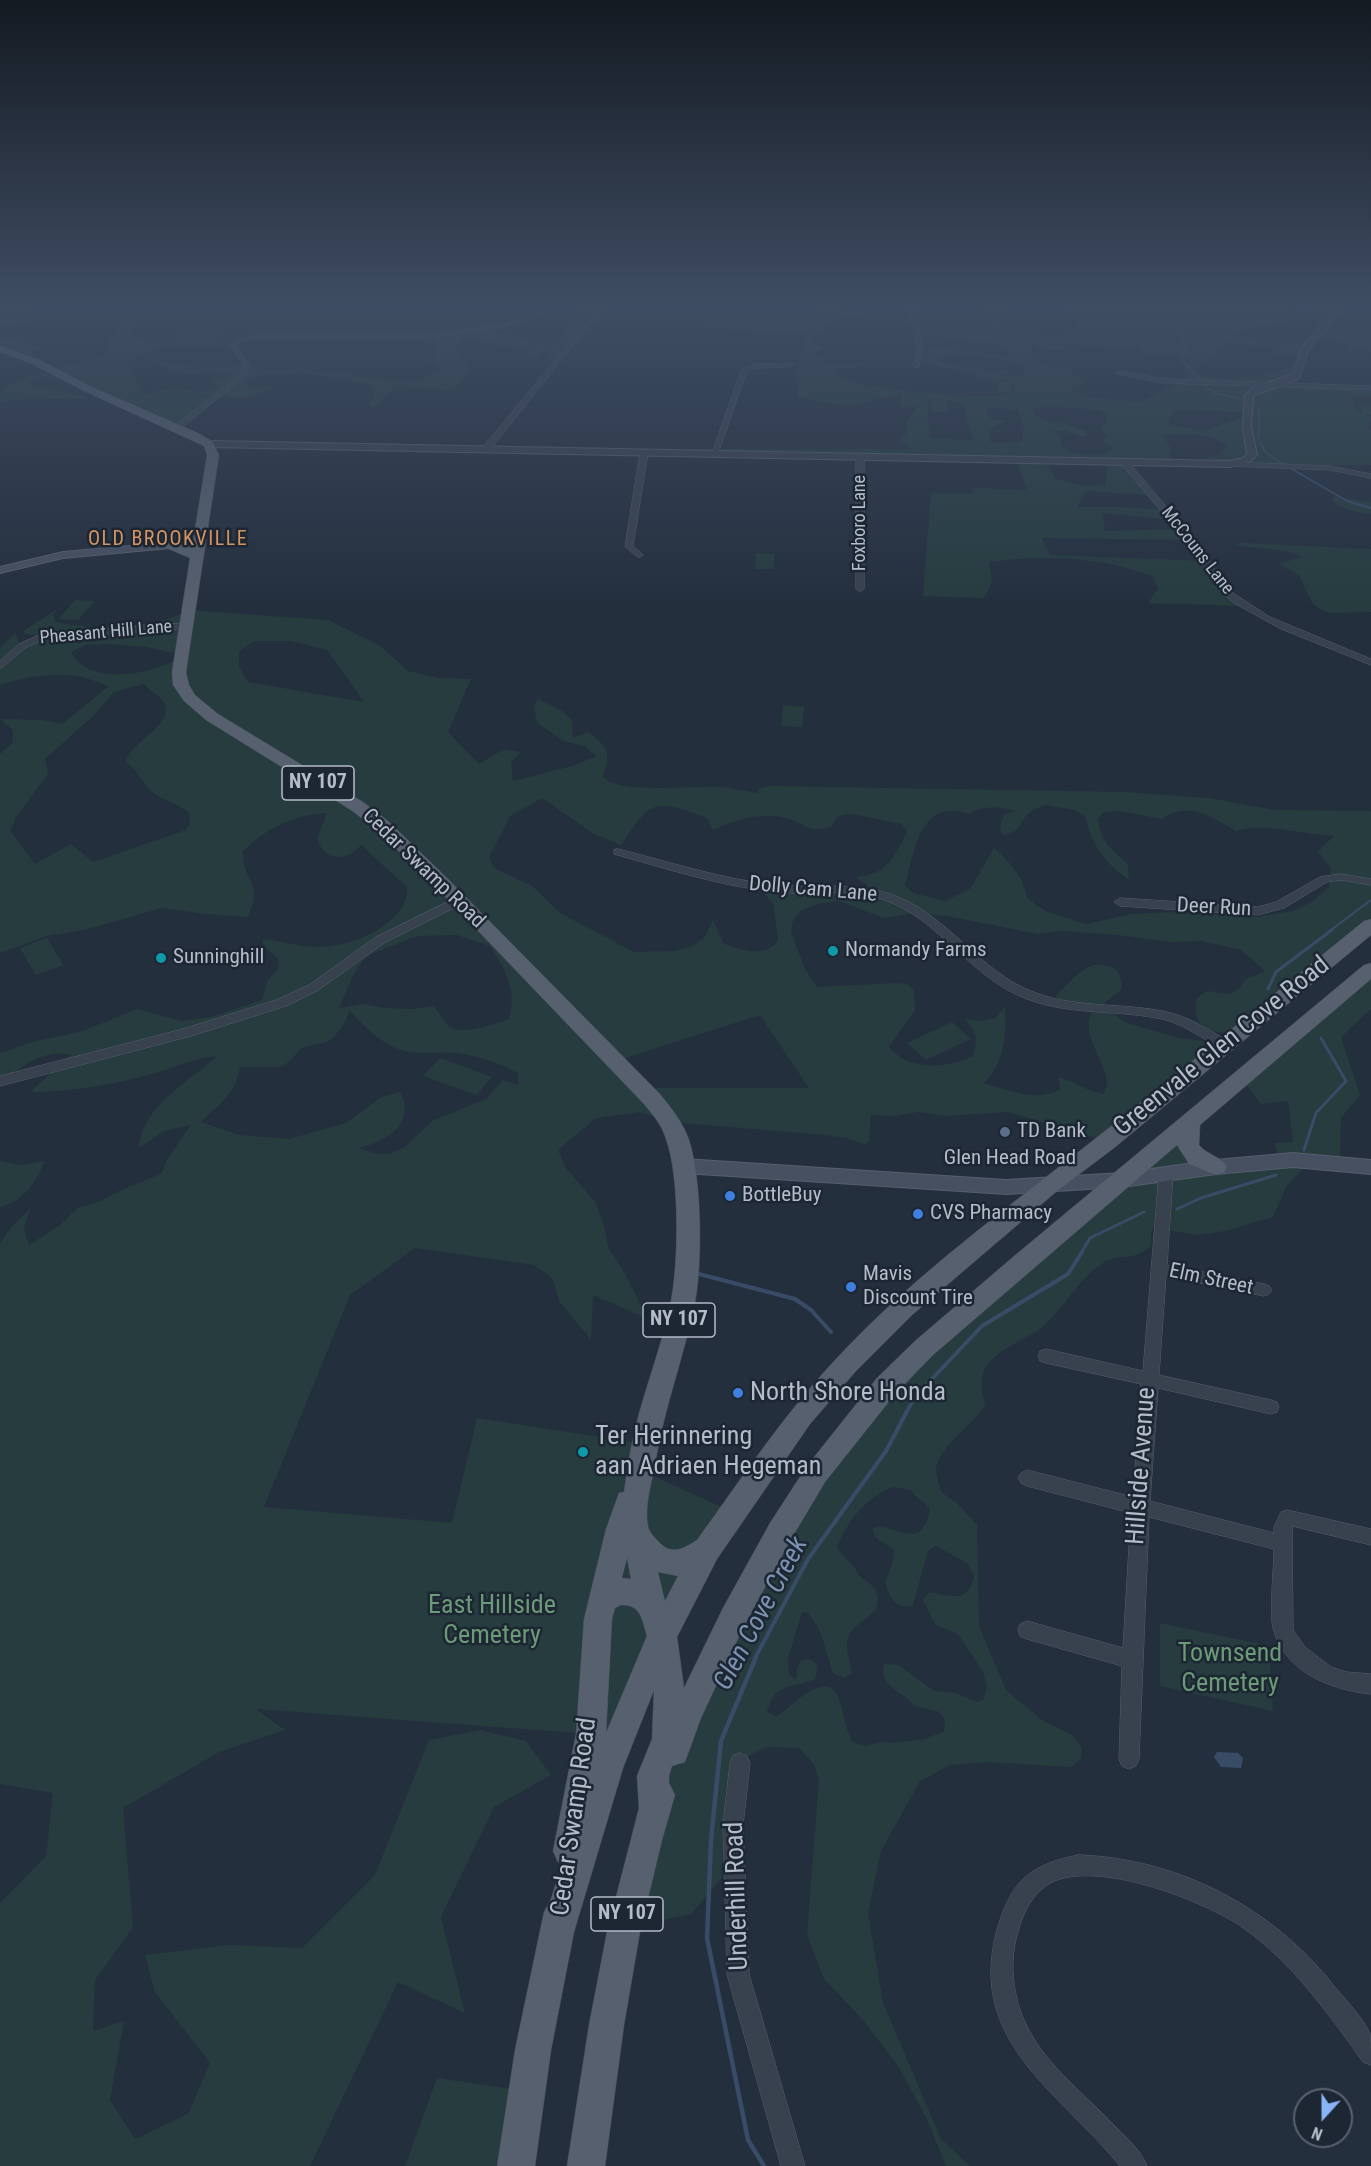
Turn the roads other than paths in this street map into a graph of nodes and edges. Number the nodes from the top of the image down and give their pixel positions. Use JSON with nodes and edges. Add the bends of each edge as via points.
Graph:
{"nodes":[{"id":1,"x":127,"y":406,"type":"edge"},
{"id":2,"x":205,"y":406,"type":"edge"},
{"id":3,"x":521,"y":406,"type":"edge"},
{"id":4,"x":731,"y":406,"type":"edge"},
{"id":5,"x":1248,"y":406,"type":"edge"},
{"id":6,"x":177,"y":428,"type":"junction"},
{"id":7,"x":209,"y":444,"type":"junction"},
{"id":8,"x":486,"y":449,"type":"junction"},
{"id":9,"x":644,"y":452,"type":"junction"},
{"id":10,"x":714,"y":454,"type":"junction"},
{"id":11,"x":860,"y":457,"type":"junction"},
{"id":12,"x":1246,"y":460,"type":"junction"},
{"id":13,"x":1124,"y":462,"type":"junction"},
{"id":14,"x":1154,"y":462,"type":"junction"},
{"id":15,"x":1230,"y":464,"type":"junction"},
{"id":16,"x":1259,"y":465,"type":"junction"},
{"id":17,"x":1131,"y":471,"type":"junction"},
{"id":18,"x":1371,"y":476,"type":"edge"},
{"id":19,"x":166,"y":545,"type":"joint"},
{"id":20,"x":197,"y":549,"type":"junction"},
{"id":21,"x":639,"y":555,"type":"dead end"},
{"id":22,"x":0,"y":570,"type":"edge"},
{"id":23,"x":860,"y":589,"type":"dead end"},
{"id":24,"x":185,"y":626,"type":"junction"},
{"id":25,"x":1371,"y":662,"type":"edge"},
{"id":26,"x":0,"y":666,"type":"edge"},
{"id":27,"x":618,"y":852,"type":"dead end"},
{"id":28,"x":1371,"y":882,"type":"edge"},
{"id":29,"x":458,"y":901,"type":"junction"},
{"id":30,"x":1120,"y":902,"type":"dead end"},
{"id":31,"x":1371,"y":925,"type":"edge"},
{"id":32,"x":1371,"y":969,"type":"edge"},
{"id":33,"x":1224,"y":1044,"type":"junction"},
{"id":34,"x":0,"y":1081,"type":"edge"},
{"id":35,"x":1190,"y":1121,"type":"junction"},
{"id":36,"x":684,"y":1166,"type":"junction"},
{"id":37,"x":1216,"y":1167,"type":"junction"},
{"id":38,"x":1371,"y":1167,"type":"edge"},
{"id":39,"x":1166,"y":1174,"type":"junction"},
{"id":40,"x":1122,"y":1180,"type":"junction"},
{"id":41,"x":1049,"y":1185,"type":"junction"},
{"id":42,"x":1159,"y":1269,"type":"junction"},
{"id":43,"x":1264,"y":1290,"type":"dead end"},
{"id":44,"x":1046,"y":1356,"type":"dead end"},
{"id":45,"x":1148,"y":1381,"type":"junction"},
{"id":46,"x":1271,"y":1407,"type":"dead end"},
{"id":47,"x":639,"y":1470,"type":"junction"},
{"id":48,"x":1028,"y":1478,"type":"dead end"},
{"id":49,"x":1139,"y":1507,"type":"junction"},
{"id":50,"x":634,"y":1528,"type":"junction"},
{"id":51,"x":1371,"y":1537,"type":"edge"},
{"id":52,"x":1282,"y":1543,"type":"junction"},
{"id":53,"x":707,"y":1550,"type":"junction"},
{"id":54,"x":603,"y":1600,"type":"junction"},
{"id":55,"x":651,"y":1602,"type":"junction"},
{"id":56,"x":1027,"y":1630,"type":"dead end"},
{"id":57,"x":662,"y":1636,"type":"junction"},
{"id":58,"x":1131,"y":1659,"type":"junction"},
{"id":59,"x":1371,"y":1684,"type":"edge"},
{"id":60,"x":1129,"y":1759,"type":"dead end"},
{"id":61,"x":740,"y":1763,"type":"dead end"},
{"id":62,"x":655,"y":1807,"type":"junction"},
{"id":63,"x":560,"y":1925,"type":"junction"},
{"id":64,"x":1371,"y":2054,"type":"edge"},
{"id":65,"x":516,"y":2166,"type":"edge"},
{"id":66,"x":586,"y":2166,"type":"edge"},
{"id":67,"x":793,"y":2166,"type":"edge"},
{"id":68,"x":1135,"y":2166,"type":"edge"}],
"edges":[{"from":1,"to":6,"type":"main road"},
{"from":2,"to":6,"type":"street"},
{"from":3,"to":8,"type":"street"},
{"from":4,"to":10,"type":"street"},
{"from":5,"to":12,"type":"street","via":[[1247,427],[1253,450]]},
{"from":6,"to":7,"type":"main road"},
{"from":7,"to":8,"type":"street"},
{"from":7,"to":20,"type":"main road","name":"Cedar Swamp Road","number":"NY 107","via":[[213,455]]},
{"from":8,"to":9,"type":"street"},
{"from":9,"to":10,"type":"street"},
{"from":9,"to":21,"type":"street","via":[[629,547]]},
{"from":10,"to":11,"type":"street"},
{"from":11,"to":13,"type":"street"},
{"from":11,"to":23,"type":"street","name":"Foxboro Lane"},
{"from":12,"to":15,"type":"street"},
{"from":12,"to":16,"type":"street"},
{"from":13,"to":14,"type":"street"},
{"from":13,"to":17,"type":"street","name":"McCouns Lane"},
{"from":14,"to":15,"type":"street"},
{"from":14,"to":17,"type":"street"},
{"from":15,"to":16,"type":"street"},
{"from":16,"to":18,"type":"street","via":[[1330,468]]},
{"from":17,"to":25,"type":"street","name":"McCouns Lane","via":[[1169,513],[1235,600],[1270,620]]},
{"from":19,"to":20,"type":"main road"},
{"from":19,"to":22,"type":"main road","via":[[63,555]]},
{"from":20,"to":24,"type":"main road","name":"Cedar Swamp Road","number":"NY 107"},
{"from":24,"to":26,"type":"street","name":"Pheasant Hill Lane","via":[[43,636],[22,646]]},
{"from":24,"to":29,"type":"main road","name":"Cedar Swamp Road","number":"NY 107","via":[[179,672],[189,698],[212,717],[357,806],[382,825]]},
{"from":27,"to":33,"type":"street","name":"Dolly Cam Lane","via":[[747,885],[844,888],[884,895],[920,912],[994,976],[1021,992],[1066,1004],[1170,1017]]},
{"from":28,"to":30,"type":"street","name":"Deer Run","via":[[1341,877],[1324,879],[1280,905],[1258,911]]},
{"from":29,"to":34,"type":"street","via":[[380,940],[313,988],[281,1003],[186,1033]]},
{"from":29,"to":36,"type":"main road","name":"Cedar Swamp Road","number":"NY 107","via":[[652,1099],[670,1122]]},
{"from":31,"to":33,"type":"main road","name":"Greenvale Glen Cove Road"},
{"from":32,"to":35,"type":"main road","name":"Greenvale Glen Cove Road"},
{"from":33,"to":41,"type":"main road","name":"Greenvale Glen Cove Road"},
{"from":35,"to":37,"type":"main road","via":[[1188,1147],[1197,1158]]},
{"from":35,"to":40,"type":"main road","name":"Greenvale Glen Cove Road"},
{"from":36,"to":41,"type":"main road","name":"Glen Head Road","via":[[960,1186]]},
{"from":36,"to":47,"type":"main road","name":"Cedar Swamp Road","number":"NY 107","via":[[686,1284]]},
{"from":37,"to":38,"type":"main road","name":"Glen Head Road","via":[[1293,1160]]},
{"from":37,"to":39,"type":"main road","name":"Glen Head Road"},
{"from":39,"to":40,"type":"main road","name":"Glen Head Road"},
{"from":39,"to":42,"type":"street","name":"Hillside Avenue"},
{"from":40,"to":41,"type":"main road","name":"Glen Head Road"},
{"from":40,"to":62,"type":"main road","name":"Greenvale Glen Cove Road","via":[[924,1348],[886,1386],[816,1474],[728,1629],[688,1713]]},
{"from":41,"to":53,"type":"main road","name":"Greenvale Glen Cove Road","via":[[903,1308],[847,1364],[780,1443]]},
{"from":42,"to":43,"type":"street","name":"Elm Street"},
{"from":42,"to":45,"type":"street","name":"Hillside Avenue"},
{"from":44,"to":45,"type":"street"},
{"from":45,"to":46,"type":"street"},
{"from":45,"to":49,"type":"street","name":"Hillside Avenue"},
{"from":47,"to":50,"type":"main road","name":"Cedar Swamp Road","number":"NY 107"},
{"from":47,"to":54,"type":"main road","name":"Cedar Swamp Road","number":"NY 107"},
{"from":48,"to":49,"type":"street"},
{"from":49,"to":52,"type":"street"},
{"from":49,"to":58,"type":"street","name":"Hillside Avenue"},
{"from":50,"to":53,"type":"main road","via":[[648,1551],[666,1562],[685,1564]]},
{"from":50,"to":55,"type":"main road","name":"Cedar Swamp Road","number":"NY 107"},
{"from":51,"to":52,"type":"street","via":[[1287,1518]]},
{"from":52,"to":59,"type":"street","via":[[1285,1637],[1330,1676],[1344,1682]]},
{"from":53,"to":57,"type":"main road","name":"Greenvale Glen Cove Road"},
{"from":54,"to":55,"type":"main road","via":[[613,1592],[627,1590]]},
{"from":54,"to":63,"type":"main road","name":"Cedar Swamp Road","number":"NY 107","via":[[593,1675],[591,1734]]},
{"from":55,"to":57,"type":"main road","name":"Cedar Swamp Road","number":"NY 107"},
{"from":56,"to":58,"type":"street"},
{"from":57,"to":62,"type":"main road","number":"NY 107","via":[[670,1712],[667,1739],[652,1776]]},
{"from":57,"to":63,"type":"main road","name":"Greenvale Glen Cove Road","via":[[607,1768]]},
{"from":58,"to":60,"type":"street","name":"Hillside Avenue"},
{"from":61,"to":67,"type":"street","name":"Underhill Road","via":[[733,1825],[738,1974]]},
{"from":62,"to":66,"type":"main road","number":"NY 107","via":[[625,1924],[606,2022]]},
{"from":63,"to":65,"type":"main road","name":"Cedar Swamp Road","number":"NY 107","via":[[532,2050]]},
{"from":64,"to":68,"type":"street","via":[[1308,1970],[1262,1928],[1226,1905],[1132,1871],[1089,1863],[1052,1871],[1020,1897],[1008,1921],[1000,1962],[1005,2002],[1028,2051],[1117,2141]]}]}
